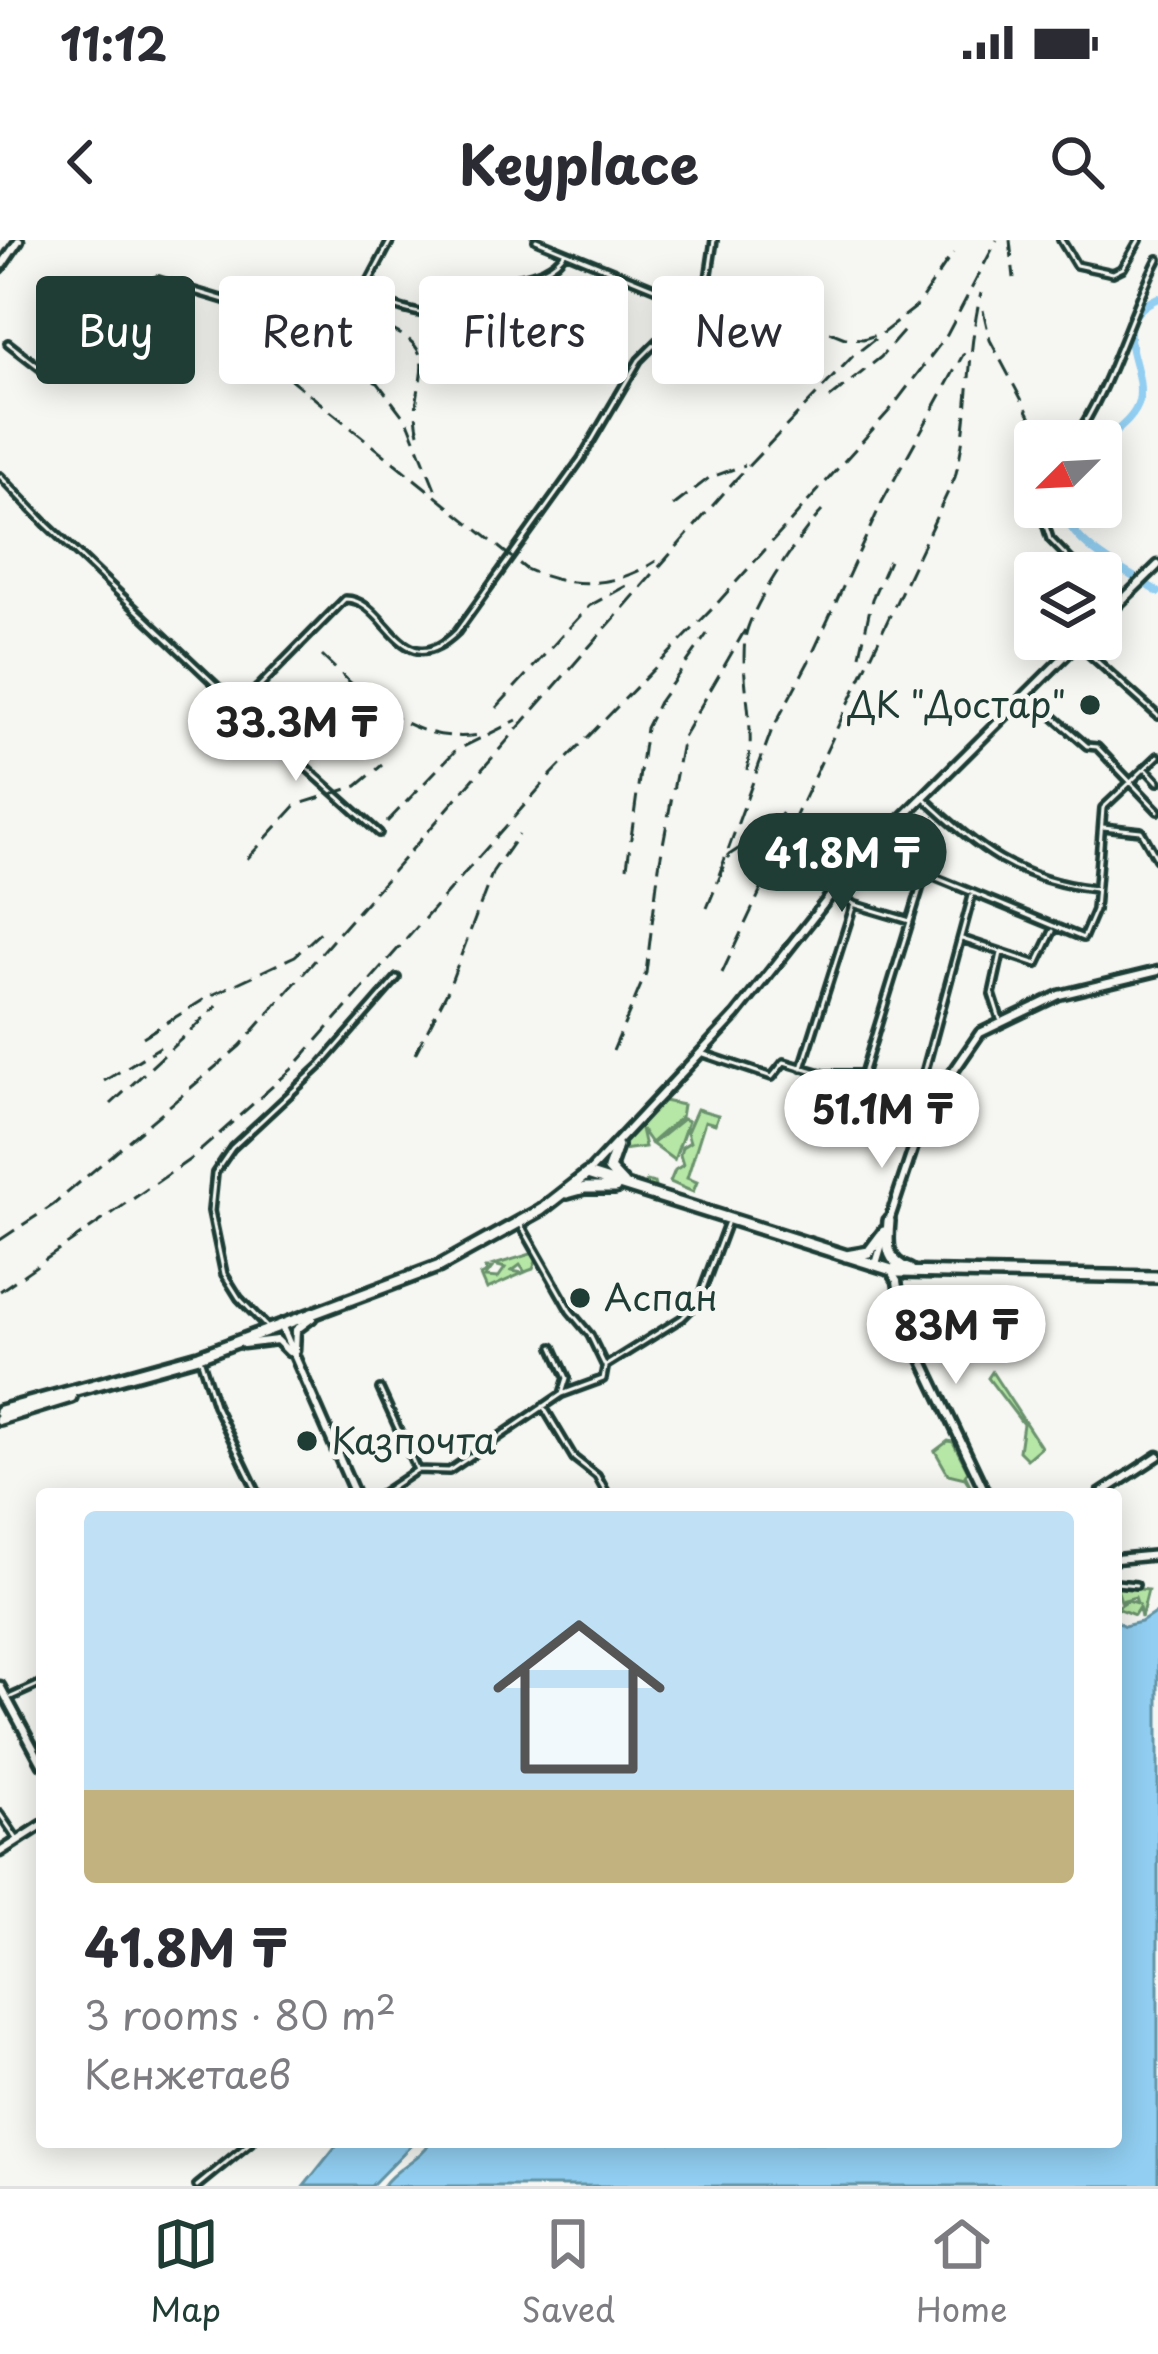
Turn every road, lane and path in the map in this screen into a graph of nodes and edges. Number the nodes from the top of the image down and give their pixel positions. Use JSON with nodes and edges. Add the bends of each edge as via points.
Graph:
{"nodes":[{"id":1,"x":19,"y":240,"type":"edge"},
{"id":2,"x":391,"y":240,"type":"edge"},
{"id":3,"x":536,"y":240,"type":"edge"},
{"id":4,"x":714,"y":240,"type":"edge"},
{"id":5,"x":1060,"y":240,"type":"edge"},
{"id":6,"x":1139,"y":240,"type":"edge"},
{"id":7,"x":565,"y":252,"type":"junction"},
{"id":8,"x":1158,"y":259,"type":"edge"},
{"id":9,"x":0,"y":268,"type":"edge"},
{"id":10,"x":372,"y":276,"type":"edge"},
{"id":11,"x":709,"y":276,"type":"edge"},
{"id":12,"x":652,"y":290,"type":"edge"},
{"id":13,"x":219,"y":298,"type":"edge"},
{"id":14,"x":395,"y":308,"type":"edge"},
{"id":15,"x":8,"y":343,"type":"dead end"},
{"id":16,"x":652,"y":347,"type":"edge"},
{"id":17,"x":1088,"y":420,"type":"edge"},
{"id":18,"x":0,"y":476,"type":"edge"},
{"id":19,"x":1155,"y":568,"type":"edge"},
{"id":20,"x":1122,"y":601,"type":"edge"},
{"id":21,"x":1060,"y":660,"type":"edge"},
{"id":22,"x":1100,"y":660,"type":"edge"},
{"id":23,"x":1025,"y":692,"type":"junction"},
{"id":24,"x":239,"y":707,"type":"junction"},
{"id":25,"x":1158,"y":716,"type":"edge"},
{"id":26,"x":1158,"y":756,"type":"edge"},
{"id":27,"x":1146,"y":769,"type":"junction"},
{"id":28,"x":1158,"y":782,"type":"edge"},
{"id":29,"x":1132,"y":784,"type":"junction"},
{"id":30,"x":922,"y":796,"type":"junction"},
{"id":31,"x":1158,"y":811,"type":"edge"},
{"id":32,"x":1101,"y":827,"type":"junction"},
{"id":33,"x":379,"y":832,"type":"dead end"},
{"id":34,"x":882,"y":838,"type":"junction"},
{"id":35,"x":1157,"y":859,"type":"edge"},
{"id":36,"x":925,"y":873,"type":"junction"},
{"id":37,"x":1097,"y":889,"type":"junction"},
{"id":38,"x":833,"y":892,"type":"junction"},
{"id":39,"x":973,"y":893,"type":"junction"},
{"id":40,"x":854,"y":904,"type":"junction"},
{"id":41,"x":912,"y":922,"type":"junction"},
{"id":42,"x":1054,"y":928,"type":"junction"},
{"id":43,"x":961,"y":939,"type":"junction"},
{"id":44,"x":1002,"y":951,"type":"junction"},
{"id":45,"x":1156,"y":971,"type":"edge"},
{"id":46,"x":397,"y":977,"type":"dead end"},
{"id":47,"x":1000,"y":1021,"type":"junction"},
{"id":48,"x":702,"y":1053,"type":"junction"},
{"id":49,"x":802,"y":1068,"type":"junction"},
{"id":50,"x":932,"y":1101,"type":"junction"},
{"id":51,"x":617,"y":1145,"type":"junction"},
{"id":52,"x":587,"y":1174,"type":"junction"},
{"id":53,"x":638,"y":1192,"type":"junction"},
{"id":54,"x":548,"y":1205,"type":"junction"},
{"id":55,"x":728,"y":1221,"type":"junction"},
{"id":56,"x":889,"y":1221,"type":"junction"},
{"id":57,"x":520,"y":1223,"type":"junction"},
{"id":58,"x":832,"y":1254,"type":"junction"},
{"id":59,"x":880,"y":1265,"type":"junction"},
{"id":60,"x":927,"y":1275,"type":"junction"},
{"id":61,"x":1158,"y":1277,"type":"edge"},
{"id":62,"x":898,"y":1285,"type":"junction"},
{"id":63,"x":322,"y":1311,"type":"junction"},
{"id":64,"x":276,"y":1329,"type":"junction"},
{"id":65,"x":231,"y":1346,"type":"junction"},
{"id":66,"x":553,"y":1347,"type":"dead end"},
{"id":67,"x":200,"y":1356,"type":"junction"},
{"id":68,"x":605,"y":1366,"type":"junction"},
{"id":69,"x":301,"y":1370,"type":"junction"},
{"id":70,"x":92,"y":1388,"type":"junction"},
{"id":71,"x":380,"y":1389,"type":"dead end"},
{"id":72,"x":562,"y":1394,"type":"junction"},
{"id":73,"x":543,"y":1406,"type":"junction"},
{"id":74,"x":0,"y":1412,"type":"edge"},
{"id":75,"x":1158,"y":1456,"type":"edge"},
{"id":76,"x":417,"y":1471,"type":"junction"},
{"id":77,"x":255,"y":1488,"type":"edge"},
{"id":78,"x":352,"y":1488,"type":"edge"},
{"id":79,"x":390,"y":1488,"type":"edge"},
{"id":80,"x":604,"y":1488,"type":"edge"},
{"id":81,"x":983,"y":1488,"type":"edge"},
{"id":82,"x":1109,"y":1488,"type":"edge"},
{"id":83,"x":1158,"y":1556,"type":"edge"},
{"id":84,"x":1122,"y":1559,"type":"edge"},
{"id":85,"x":1122,"y":1584,"type":"edge"},
{"id":86,"x":1136,"y":1586,"type":"dead end"},
{"id":87,"x":0,"y":1686,"type":"edge"},
{"id":88,"x":36,"y":1686,"type":"edge"},
{"id":89,"x":6,"y":1699,"type":"junction"},
{"id":90,"x":36,"y":1753,"type":"edge"},
{"id":91,"x":0,"y":1814,"type":"edge"},
{"id":92,"x":36,"y":1829,"type":"edge"},
{"id":93,"x":17,"y":1841,"type":"junction"},
{"id":94,"x":0,"y":1852,"type":"edge"},
{"id":95,"x":244,"y":2148,"type":"edge"},
{"id":96,"x":197,"y":2186,"type":"edge"}],
"edges":[{"from":1,"to":9,"type":"street"},
{"from":2,"to":10,"type":"street"},
{"from":3,"to":7,"type":"street"},
{"from":4,"to":11,"type":"street"},
{"from":5,"to":6,"type":"street","via":[[1076,265],[1111,273]]},
{"from":7,"to":12,"type":"street"},
{"from":7,"to":14,"type":"street","via":[[524,279],[488,287],[467,314]]},
{"from":8,"to":17,"type":"street"},
{"from":13,"to":15,"type":"street","via":[[151,283],[56,372]]},
{"from":16,"to":24,"type":"street","via":[[446,642],[415,649],[345,599]]},
{"from":18,"to":24,"type":"street"},
{"from":19,"to":20,"type":"street"},
{"from":21,"to":23,"type":"street"},
{"from":22,"to":25,"type":"street"},
{"from":23,"to":29,"type":"street"},
{"from":23,"to":30,"type":"street"},
{"from":24,"to":33,"type":"street"},
{"from":26,"to":27,"type":"street"},
{"from":27,"to":28,"type":"street"},
{"from":27,"to":29,"type":"street"},
{"from":29,"to":31,"type":"street"},
{"from":29,"to":32,"type":"street","via":[[1103,808]]},
{"from":30,"to":34,"type":"street"},
{"from":30,"to":37,"type":"street","via":[[983,851],[1054,883]]},
{"from":32,"to":35,"type":"street","via":[[1141,831]]},
{"from":32,"to":37,"type":"street"},
{"from":34,"to":36,"type":"street"},
{"from":34,"to":38,"type":"street"},
{"from":36,"to":39,"type":"street"},
{"from":36,"to":41,"type":"street"},
{"from":37,"to":42,"type":"street","via":[[1083,938]]},
{"from":38,"to":40,"type":"street"},
{"from":38,"to":48,"type":"street"},
{"from":39,"to":42,"type":"street"},
{"from":39,"to":43,"type":"street"},
{"from":40,"to":41,"type":"street"},
{"from":40,"to":49,"type":"street"},
{"from":41,"to":49,"type":"street","via":[[865,1071]]},
{"from":42,"to":44,"type":"street","via":[[1037,964]]},
{"from":43,"to":44,"type":"street"},
{"from":43,"to":50,"type":"street","via":[[919,1092]]},
{"from":44,"to":47,"type":"street","via":[[992,994]]},
{"from":45,"to":47,"type":"street","via":[[1075,989]]},
{"from":46,"to":64,"type":"street","via":[[215,1173],[211,1211],[224,1274],[238,1298]]},
{"from":47,"to":50,"type":"street","via":[[976,1037]]},
{"from":48,"to":49,"type":"street","via":[[774,1078],[784,1062]]},
{"from":48,"to":51,"type":"street"},
{"from":50,"to":56,"type":"street"},
{"from":51,"to":52,"type":"street"},
{"from":51,"to":53,"type":"highway","via":[[610,1172]]},
{"from":52,"to":53,"type":"highway"},
{"from":52,"to":54,"type":"highway"},
{"from":53,"to":54,"type":"highway","via":[[585,1187]]},
{"from":53,"to":55,"type":"highway"},
{"from":54,"to":57,"type":"highway"},
{"from":55,"to":58,"type":"highway"},
{"from":55,"to":68,"type":"street","via":[[698,1302]]},
{"from":56,"to":58,"type":"highway","via":[[868,1252]]},
{"from":56,"to":59,"type":"street"},
{"from":56,"to":60,"type":"highway","via":[[892,1259]]},
{"from":57,"to":63,"type":"highway","via":[[440,1266]]},
{"from":57,"to":68,"type":"street"},
{"from":58,"to":59,"type":"highway"},
{"from":59,"to":60,"type":"highway"},
{"from":59,"to":62,"type":"street"},
{"from":60,"to":61,"type":"highway"},
{"from":60,"to":62,"type":"highway"},
{"from":62,"to":81,"type":"street","via":[[903,1319]]},
{"from":63,"to":64,"type":"highway"},
{"from":63,"to":69,"type":"street","via":[[293,1335]]},
{"from":64,"to":65,"type":"highway"},
{"from":64,"to":69,"type":"street"},
{"from":65,"to":67,"type":"highway"},
{"from":65,"to":69,"type":"street","via":[[280,1341]]},
{"from":66,"to":72,"type":"street","via":[[567,1378]]},
{"from":67,"to":70,"type":"highway"},
{"from":67,"to":77,"type":"street"},
{"from":68,"to":72,"type":"street","via":[[603,1379]]},
{"from":69,"to":78,"type":"street"},
{"from":70,"to":74,"type":"highway"},
{"from":70,"to":74,"type":"highway"},
{"from":71,"to":76,"type":"street"},
{"from":72,"to":73,"type":"street"},
{"from":73,"to":76,"type":"street","via":[[449,1471]]},
{"from":73,"to":80,"type":"street","via":[[574,1459]]},
{"from":75,"to":82,"type":"street"},
{"from":76,"to":79,"type":"street"},
{"from":83,"to":84,"type":"street"},
{"from":85,"to":86,"type":"street"},
{"from":87,"to":89,"type":"street"},
{"from":88,"to":89,"type":"street"},
{"from":89,"to":90,"type":"street"},
{"from":91,"to":93,"type":"street"},
{"from":92,"to":93,"type":"street"},
{"from":93,"to":94,"type":"street"},
{"from":95,"to":96,"type":"street"}]}
